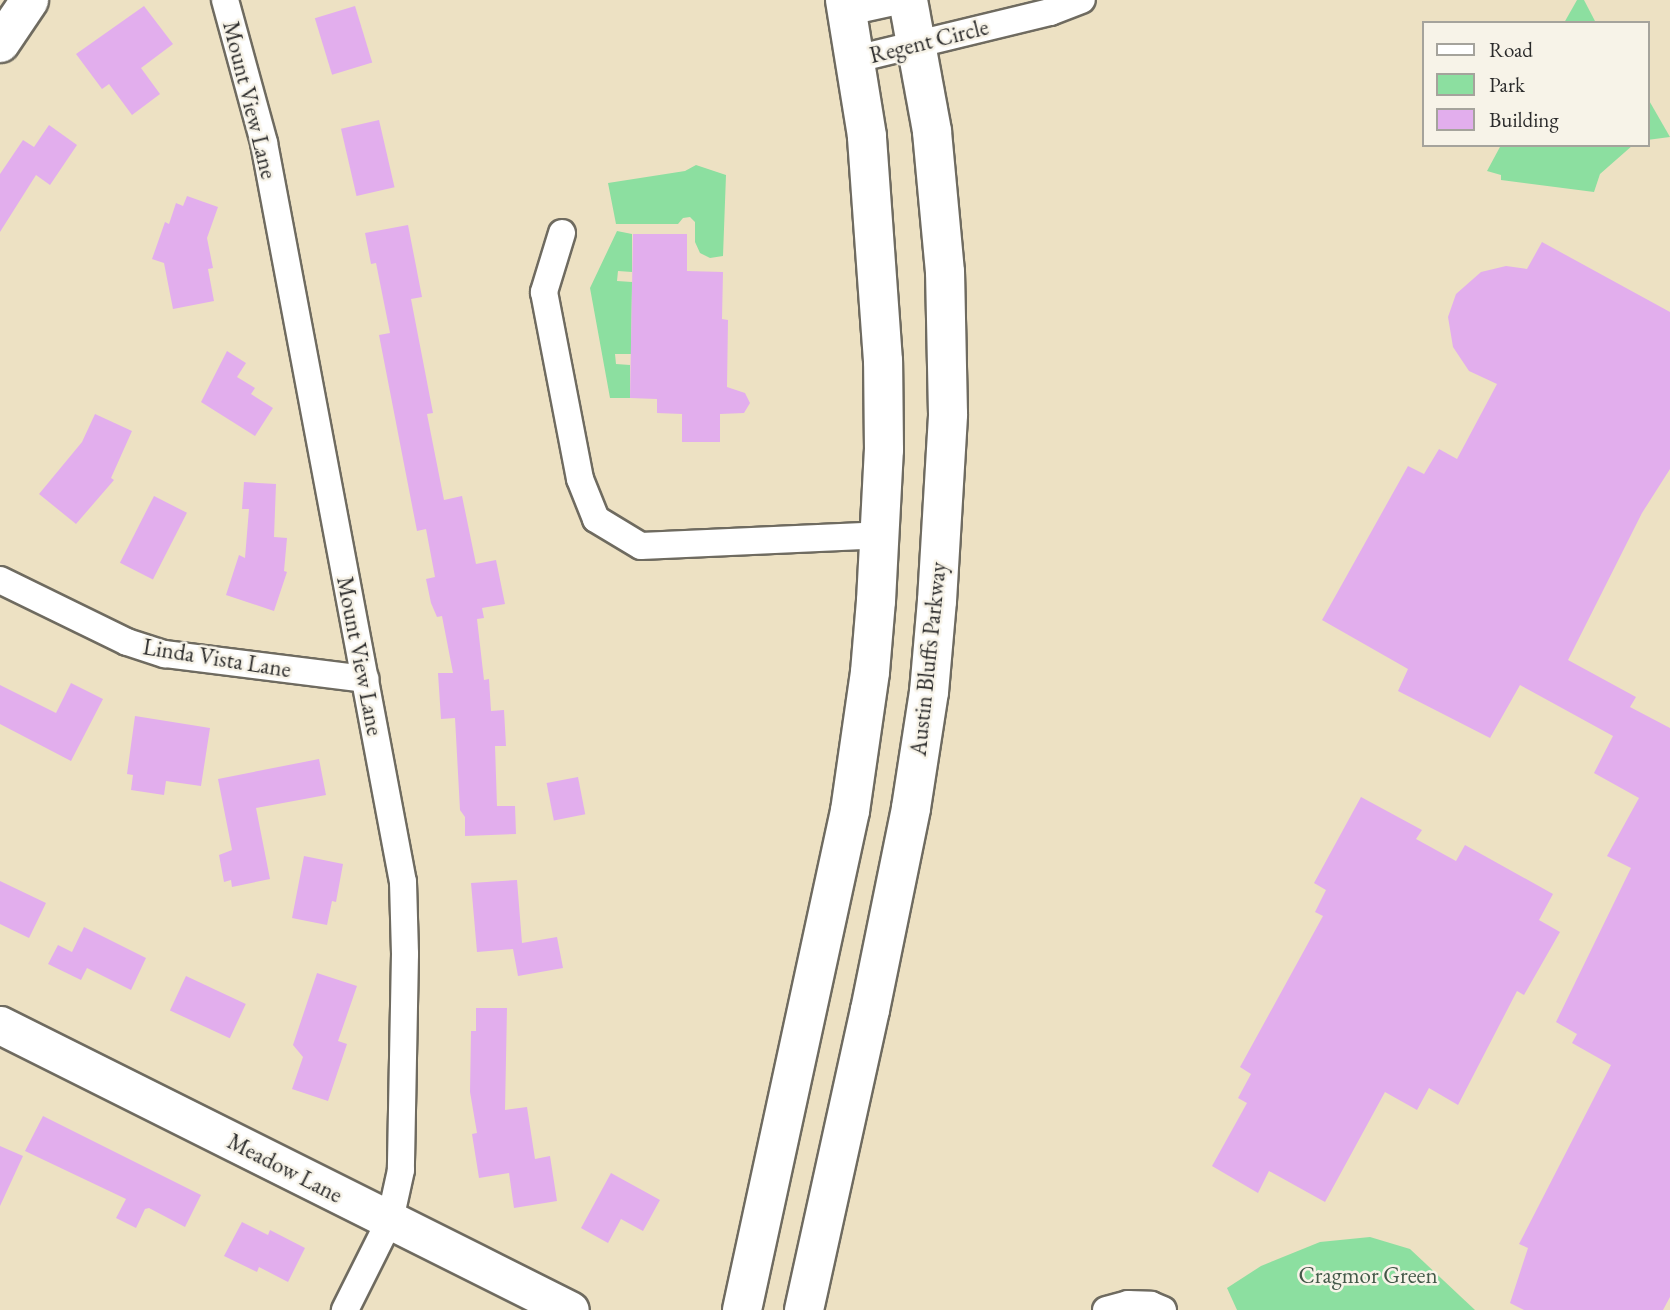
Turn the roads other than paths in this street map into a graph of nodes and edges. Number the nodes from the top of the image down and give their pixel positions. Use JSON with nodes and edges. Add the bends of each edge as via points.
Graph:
{"nodes":[{"id":1,"x":29,"y":0,"type":"edge"},
{"id":2,"x":225,"y":0,"type":"edge"},
{"id":3,"x":905,"y":0,"type":"edge"},
{"id":4,"x":1082,"y":0,"type":"edge"},
{"id":5,"x":847,"y":6,"type":"edge"},
{"id":6,"x":0,"y":43,"type":"edge"},
{"id":7,"x":917,"y":46,"type":"junction"},
{"id":8,"x":856,"y":59,"type":"junction"},
{"id":9,"x":562,"y":233,"type":"dead end"},
{"id":10,"x":880,"y":535,"type":"junction"},
{"id":11,"x":0,"y":580,"type":"edge"},
{"id":12,"x":365,"y":679,"type":"junction"},
{"id":13,"x":0,"y":1026,"type":"edge"},
{"id":14,"x":390,"y":1220,"type":"junction"},
{"id":15,"x":345,"y":1310,"type":"edge"},
{"id":16,"x":570,"y":1310,"type":"edge"},
{"id":17,"x":742,"y":1310,"type":"edge"},
{"id":18,"x":804,"y":1310,"type":"edge"},
{"id":19,"x":1106,"y":1310,"type":"edge"},
{"id":20,"x":1163,"y":1310,"type":"edge"}],
"edges":[{"from":1,"to":6,"type":"street"},
{"from":2,"to":12,"type":"street","name":"Mount View Lane","via":[[264,143]]},
{"from":3,"to":5,"type":"street","name":"Regent Circle"},
{"from":3,"to":7,"type":"main road","name":"Austin Bluffs Parkway"},
{"from":4,"to":7,"type":"street","name":"Regent Circle"},
{"from":5,"to":8,"type":"main road"},
{"from":7,"to":8,"type":"street","name":"Regent Circle"},
{"from":7,"to":18,"type":"main road","name":"Austin Bluffs Parkway","via":[[939,198],[948,347],[946,459],[929,692],[911,808]]},
{"from":8,"to":10,"type":"main road","via":[[877,241],[884,361]]},
{"from":9,"to":10,"type":"street","via":[[544,292],[580,479],[596,519],[641,546]]},
{"from":10,"to":17,"type":"main road","via":[[870,672],[850,811]]},
{"from":11,"to":12,"type":"street","name":"Linda Vista Lane","via":[[127,642],[165,654]]},
{"from":12,"to":14,"type":"street","name":"Mount View Lane","via":[[403,882],[401,1170]]},
{"from":13,"to":14,"type":"street","name":"Meadow Lane"},
{"from":14,"to":15,"type":"street","name":"Mount View Lane"},
{"from":14,"to":16,"type":"street","name":"Meadow Lane"},
{"from":19,"to":20,"type":"street","via":[[1128,1304]]}]}
